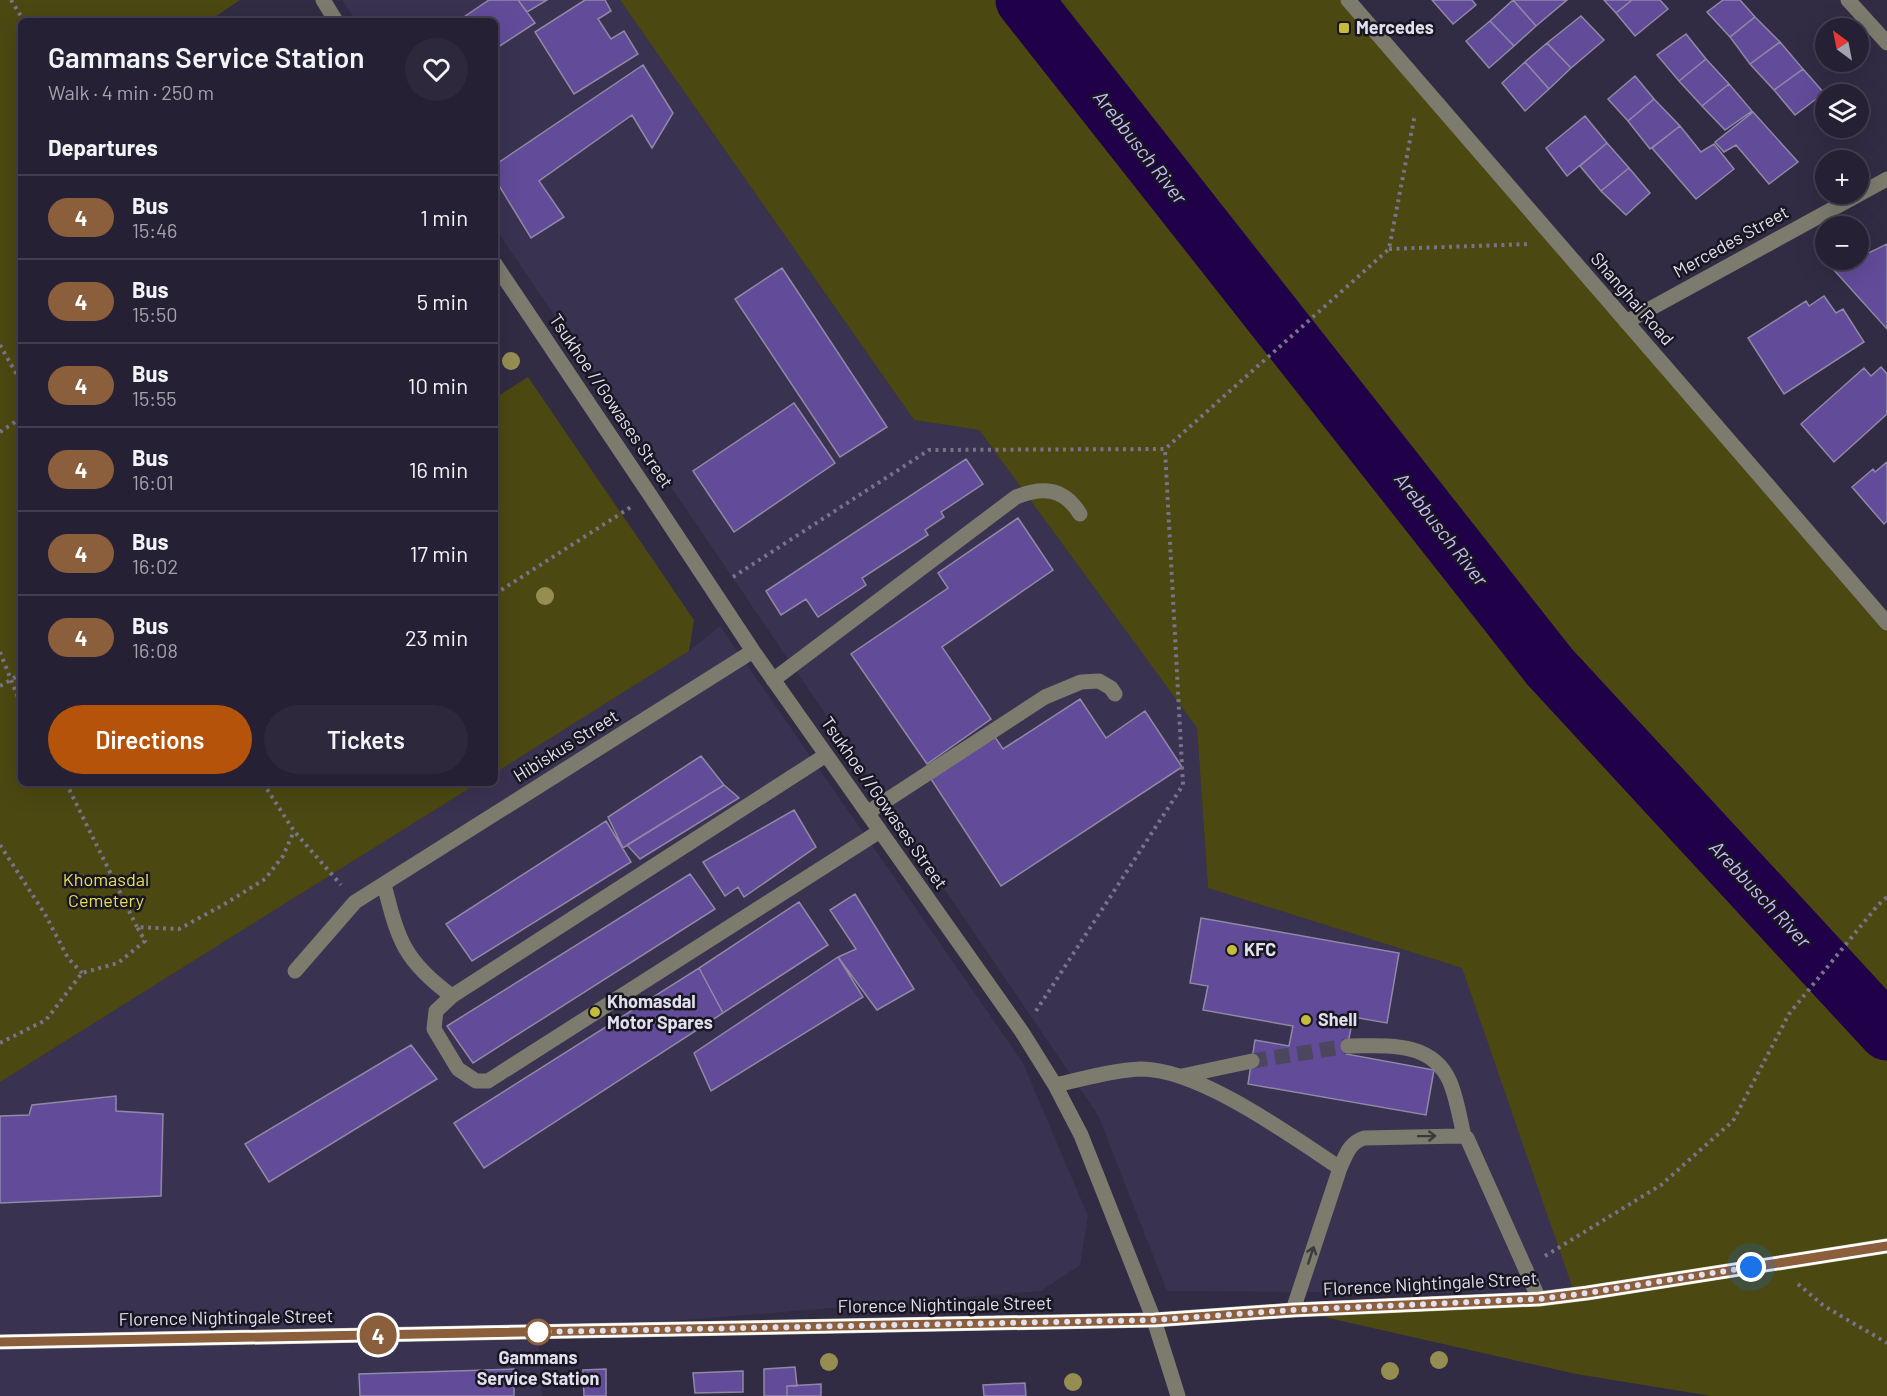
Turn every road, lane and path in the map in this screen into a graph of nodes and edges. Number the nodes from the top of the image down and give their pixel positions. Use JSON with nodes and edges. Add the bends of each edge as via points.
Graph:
{"nodes":[{"id":1,"x":11,"y":0,"type":"edge"},
{"id":2,"x":323,"y":0,"type":"edge"},
{"id":3,"x":1348,"y":0,"type":"edge"},
{"id":4,"x":1848,"y":0,"type":"edge"},
{"id":5,"x":22,"y":18,"type":"edge"},
{"id":6,"x":334,"y":18,"type":"edge"},
{"id":7,"x":1887,"y":44,"type":"edge"},
{"id":8,"x":1420,"y":84,"type":"junction"},
{"id":9,"x":1887,"y":180,"type":"edge"},
{"id":10,"x":1558,"y":242,"type":"junction"},
{"id":11,"x":1389,"y":249,"type":"junction"},
{"id":12,"x":498,"y":268,"type":"edge"},
{"id":13,"x":1626,"y":322,"type":"junction"},
{"id":14,"x":0,"y":345,"type":"edge"},
{"id":15,"x":18,"y":377,"type":"edge"},
{"id":16,"x":18,"y":420,"type":"edge"},
{"id":17,"x":0,"y":432,"type":"edge"},
{"id":18,"x":1165,"y":449,"type":"junction"},
{"id":19,"x":650,"y":495,"type":"junction"},
{"id":20,"x":1080,"y":514,"type":"dead end"},
{"id":21,"x":713,"y":590,"type":"junction"},
{"id":22,"x":498,"y":592,"type":"edge"},
{"id":23,"x":1887,"y":623,"type":"edge"},
{"id":24,"x":753,"y":651,"type":"junction"},
{"id":25,"x":0,"y":652,"type":"edge"},
{"id":26,"x":18,"y":676,"type":"edge"},
{"id":27,"x":12,"y":679,"type":"junction"},
{"id":28,"x":773,"y":680,"type":"junction"},
{"id":29,"x":0,"y":686,"type":"edge"},
{"id":30,"x":1115,"y":694,"type":"dead end"},
{"id":31,"x":18,"y":696,"type":"edge"},
{"id":32,"x":826,"y":755,"type":"junction"},
{"id":33,"x":67,"y":786,"type":"edge"},
{"id":34,"x":265,"y":786,"type":"edge"},
{"id":35,"x":867,"y":813,"type":"junction"},
{"id":36,"x":294,"y":831,"type":"junction"},
{"id":37,"x":880,"y":831,"type":"junction"},
{"id":38,"x":0,"y":844,"type":"edge"},
{"id":39,"x":384,"y":884,"type":"junction"},
{"id":40,"x":1887,"y":897,"type":"edge"},
{"id":41,"x":355,"y":902,"type":"junction"},
{"id":42,"x":137,"y":927,"type":"junction"},
{"id":43,"x":295,"y":971,"type":"dead end"},
{"id":44,"x":82,"y":973,"type":"junction"},
{"id":45,"x":452,"y":996,"type":"junction"},
{"id":46,"x":1022,"y":1032,"type":"junction"},
{"id":47,"x":0,"y":1042,"type":"edge"},
{"id":48,"x":1348,"y":1046,"type":"tunnel mouth"},
{"id":49,"x":1252,"y":1061,"type":"tunnel mouth"},
{"id":50,"x":1182,"y":1076,"type":"junction"},
{"id":51,"x":1055,"y":1085,"type":"junction"},
{"id":52,"x":1464,"y":1136,"type":"junction"},
{"id":53,"x":1340,"y":1168,"type":"junction"},
{"id":54,"x":1887,"y":1246,"type":"edge"},
{"id":55,"x":1775,"y":1263,"type":"junction"},
{"id":56,"x":1524,"y":1269,"type":"junction"},
{"id":57,"x":1539,"y":1299,"type":"junction"},
{"id":58,"x":1293,"y":1310,"type":"junction"},
{"id":59,"x":1154,"y":1320,"type":"junction"},
{"id":60,"x":0,"y":1342,"type":"edge"},
{"id":61,"x":1887,"y":1343,"type":"edge"},
{"id":62,"x":1178,"y":1396,"type":"edge"}],
"edges":[{"from":1,"to":5,"type":"path"},
{"from":2,"to":6,"type":"street"},
{"from":3,"to":8,"type":"street","name":"Shanghai Road"},
{"from":4,"to":7,"type":"street"},
{"from":8,"to":10,"type":"street","name":"Shanghai Road"},
{"from":8,"to":11,"type":"path"},
{"from":9,"to":13,"type":"street","name":"Mercedes Street"},
{"from":10,"to":11,"type":"path"},
{"from":10,"to":13,"type":"street","name":"Shanghai Road"},
{"from":11,"to":18,"type":"path"},
{"from":12,"to":19,"type":"street","name":"Tsukhoe //Gowases Street"},
{"from":13,"to":23,"type":"street","name":"Shanghai Road"},
{"from":14,"to":15,"type":"path"},
{"from":16,"to":17,"type":"path"},
{"from":18,"to":21,"type":"path","via":[[929,450]]},
{"from":18,"to":46,"type":"path","via":[[1183,785]]},
{"from":19,"to":21,"type":"street","name":"Tsukhoe //Gowases Street"},
{"from":19,"to":22,"type":"path"},
{"from":20,"to":28,"type":"street","via":[[1074,504],[1044,489],[1016,497]]},
{"from":21,"to":24,"type":"street","name":"Tsukhoe //Gowases Street"},
{"from":24,"to":28,"type":"street","name":"Tsukhoe //Gowases Street"},
{"from":24,"to":39,"type":"street","name":"Hibiskus Street"},
{"from":25,"to":27,"type":"path"},
{"from":26,"to":27,"type":"path"},
{"from":27,"to":29,"type":"path"},
{"from":27,"to":31,"type":"path"},
{"from":28,"to":32,"type":"street","name":"Tsukhoe //Gowases Street"},
{"from":30,"to":35,"type":"street","via":[[1099,681],[1090,681],[1045,697]]},
{"from":32,"to":35,"type":"street","name":"Tsukhoe //Gowases Street"},
{"from":32,"to":45,"type":"street"},
{"from":33,"to":42,"type":"path"},
{"from":34,"to":36,"type":"path"},
{"from":35,"to":37,"type":"street","name":"Tsukhoe //Gowases Street"},
{"from":36,"to":41,"type":"path"},
{"from":36,"to":42,"type":"path","via":[[283,856],[265,879],[223,905],[179,929]]},
{"from":37,"to":45,"type":"street","via":[[488,1080],[476,1081],[458,1069],[434,1029],[436,1011]]},
{"from":37,"to":46,"type":"street","name":"Tsukhoe //Gowases Street"},
{"from":38,"to":44,"type":"path","via":[[68,958]]},
{"from":39,"to":41,"type":"street","name":"Hibiskus Street"},
{"from":39,"to":45,"type":"street","via":[[404,949],[427,978]]},
{"from":40,"to":56,"type":"path","via":[[1789,1014],[1733,1121],[1660,1185]]},
{"from":41,"to":43,"type":"street","name":"Hibiskus Street"},
{"from":42,"to":44,"type":"path","via":[[145,941],[118,963]]},
{"from":44,"to":47,"type":"path","via":[[46,1020]]},
{"from":46,"to":51,"type":"street","name":"Tsukhoe //Gowases Street"},
{"from":48,"to":52,"type":"street","via":[[1418,1050],[1437,1063],[1450,1081]]},
{"from":49,"to":50,"type":"street"},
{"from":50,"to":51,"type":"street","via":[[1142,1069]]},
{"from":50,"to":53,"type":"street","via":[[1274,1124]]},
{"from":51,"to":59,"type":"street","name":"Tsukhoe //Gowases Street","via":[[1081,1136]]},
{"from":53,"to":52,"type":"street","one_way":true,"via":[[1349,1148],[1364,1137]]},
{"from":52,"to":56,"type":"street"},
{"from":58,"to":53,"type":"street","one_way":true},
{"from":54,"to":55,"type":"main road","name":"Florence Nightingale Street"},
{"from":55,"to":57,"type":"main road","name":"Florence Nightingale Street"},
{"from":55,"to":61,"type":"path","via":[[1824,1306]]},
{"from":56,"to":57,"type":"street"},
{"from":57,"to":58,"type":"main road","name":"Florence Nightingale Street"},
{"from":58,"to":59,"type":"main road","name":"Florence Nightingale Street"},
{"from":59,"to":60,"type":"main road","name":"Florence Nightingale Street"},
{"from":59,"to":62,"type":"street","name":"Tsukhoe //Gowases Street"}]}
